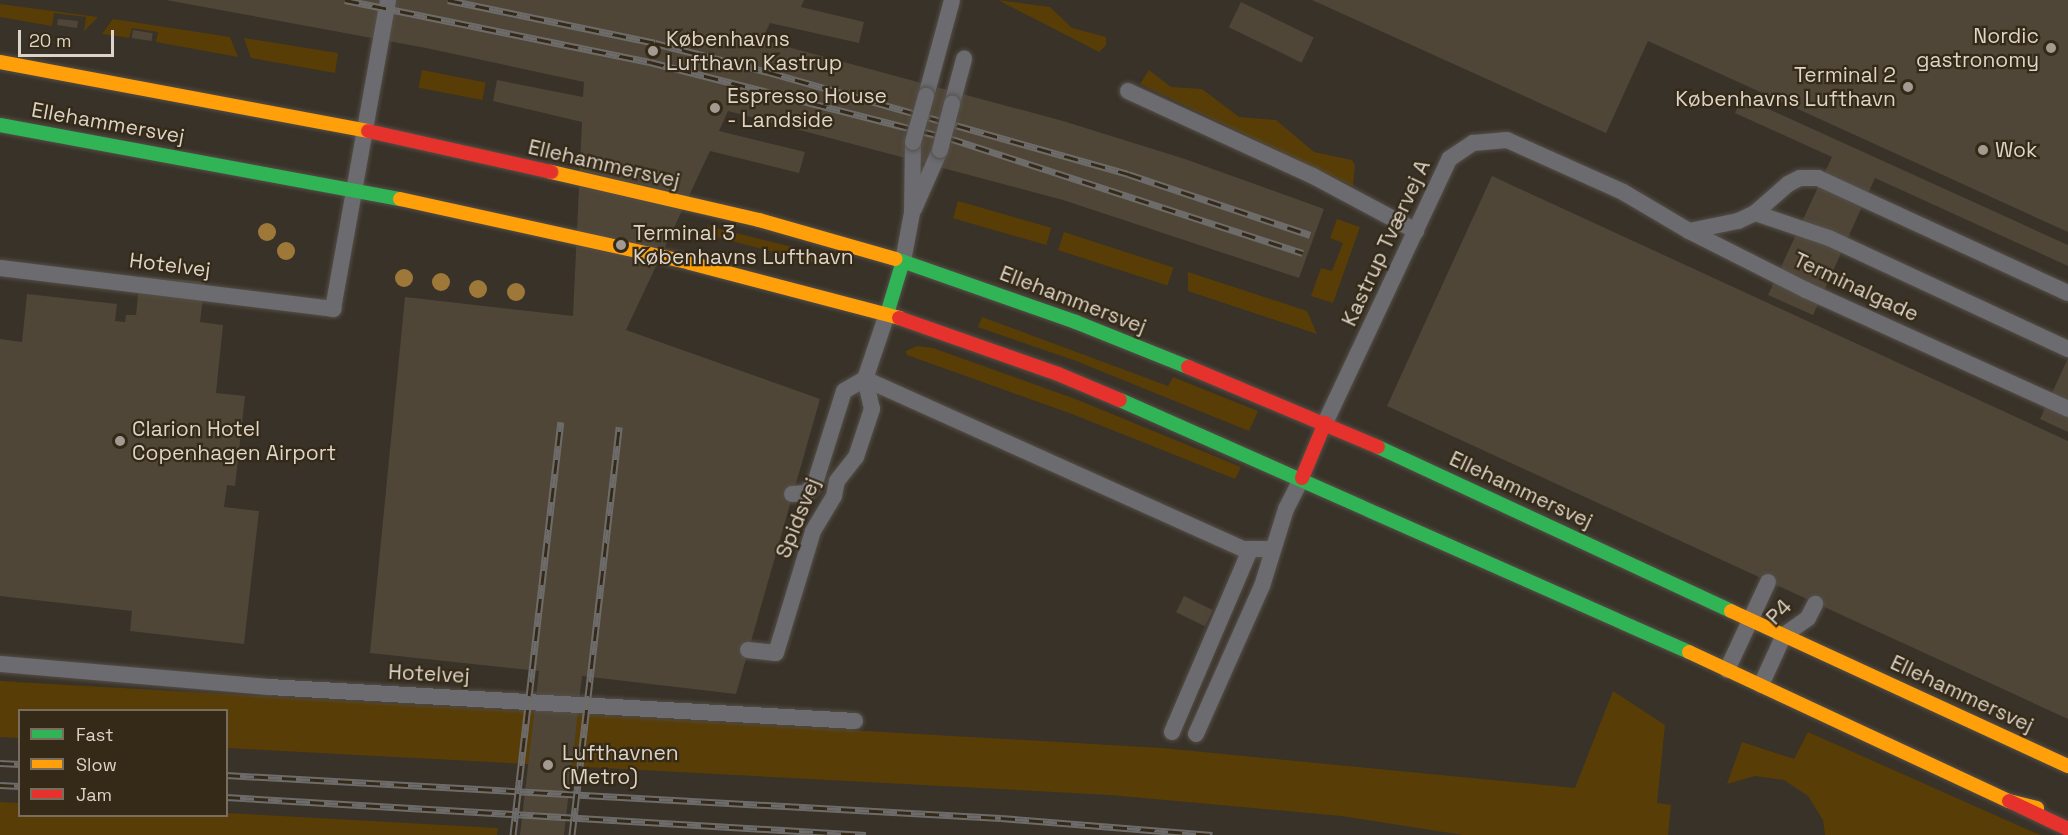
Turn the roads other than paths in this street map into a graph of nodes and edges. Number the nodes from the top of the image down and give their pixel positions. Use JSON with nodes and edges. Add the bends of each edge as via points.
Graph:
{"nodes":[{"id":1,"x":388,"y":0,"type":"edge"},
{"id":2,"x":952,"y":0,"type":"edge"},
{"id":3,"x":964,"y":59,"type":"dead end"},
{"id":4,"x":0,"y":62,"type":"edge"},
{"id":5,"x":1128,"y":91,"type":"dead end"},
{"id":6,"x":0,"y":125,"type":"edge"},
{"id":7,"x":365,"y":130,"type":"junction"},
{"id":8,"x":353,"y":189,"type":"junction"},
{"id":9,"x":912,"y":213,"type":"junction"},
{"id":10,"x":1755,"y":213,"type":"junction"},
{"id":11,"x":1416,"y":231,"type":"junction"},
{"id":12,"x":1689,"y":231,"type":"junction"},
{"id":13,"x":903,"y":261,"type":"junction"},
{"id":14,"x":0,"y":268,"type":"edge"},
{"id":15,"x":2068,"y":293,"type":"edge"},
{"id":16,"x":887,"y":314,"type":"junction"},
{"id":17,"x":2068,"y":349,"type":"edge"},
{"id":18,"x":865,"y":379,"type":"junction"},
{"id":19,"x":2068,"y":409,"type":"edge"},
{"id":20,"x":1325,"y":423,"type":"junction"},
{"id":21,"x":1302,"y":478,"type":"junction"},
{"id":22,"x":792,"y":494,"type":"dead end"},
{"id":23,"x":1274,"y":549,"type":"junction"},
{"id":24,"x":1249,"y":552,"type":"junction"},
{"id":25,"x":1768,"y":582,"type":"dead end"},
{"id":26,"x":1815,"y":604,"type":"dead end"},
{"id":27,"x":1750,"y":619,"type":"junction"},
{"id":28,"x":1784,"y":635,"type":"junction"},
{"id":29,"x":748,"y":650,"type":"dead end"},
{"id":30,"x":0,"y":664,"type":"edge"},
{"id":31,"x":1727,"y":670,"type":"junction"},
{"id":32,"x":1761,"y":685,"type":"junction"},
{"id":33,"x":855,"y":721,"type":"dead end"},
{"id":34,"x":1172,"y":732,"type":"dead end"},
{"id":35,"x":1196,"y":734,"type":"dead end"},
{"id":36,"x":2068,"y":766,"type":"edge"},
{"id":37,"x":2009,"y":801,"type":"junction"},
{"id":38,"x":2068,"y":816,"type":"edge"},
{"id":39,"x":2068,"y":829,"type":"edge"}],
"edges":[{"from":1,"to":7,"type":"lane"},
{"from":2,"to":9,"type":"lane","bridge":true,"via":[[910,151]]},
{"from":3,"to":9,"type":"lane","bridge":true,"via":[[937,160]]},
{"from":4,"to":7,"type":"main road","name":"Ellehammersvej"},
{"from":5,"to":11,"type":"lane","via":[[1313,176]]},
{"from":6,"to":8,"type":"main road","name":"Ellehammersvej"},
{"from":7,"to":8,"type":"lane"},
{"from":7,"to":13,"type":"main road","name":"Ellehammersvej","via":[[759,220]]},
{"from":8,"to":14,"type":"lane","name":"Hotelvej","via":[[333,309]]},
{"from":8,"to":16,"type":"main road","name":"Ellehammersvej","via":[[690,263]]},
{"from":9,"to":13,"type":"lane"},
{"from":10,"to":12,"type":"lane","via":[[1738,221]]},
{"from":10,"to":15,"type":"lane","via":[[1788,184],[1800,178],[1818,178]]},
{"from":10,"to":17,"type":"lane","name":"Terminalgade","via":[[1829,238]]},
{"from":11,"to":12,"type":"lane","name":"Kastrup Tværvej A","via":[[1449,159],[1473,143],[1507,140],[1623,192]]},
{"from":11,"to":20,"type":"lane","name":"Kastrup Tværvej A"},
{"from":12,"to":19,"type":"lane","name":"Terminalgade","via":[[1806,290]]},
{"from":13,"to":16,"type":"main road"},
{"from":13,"to":20,"type":"main road","name":"Ellehammersvej","via":[[1076,322]]},
{"from":16,"to":18,"type":"lane"},
{"from":16,"to":21,"type":"main road","name":"Ellehammersvej","via":[[1058,374]]},
{"from":18,"to":22,"type":"lane","name":"Spidsvej","via":[[844,390],[815,483],[806,493]]},
{"from":18,"to":24,"type":"lane"},
{"from":18,"to":29,"type":"lane","name":"Spidsvej","via":[[872,409],[856,457],[837,481],[834,496],[813,531],[776,653]]},
{"from":20,"to":21,"type":"main road"},
{"from":20,"to":27,"type":"main road","name":"Ellehammersvej"},
{"from":21,"to":23,"type":"lane","via":[[1286,509]]},
{"from":21,"to":31,"type":"main road","name":"Ellehammersvej"},
{"from":23,"to":24,"type":"lane"},
{"from":23,"to":35,"type":"lane","via":[[1262,586]]},
{"from":24,"to":34,"type":"lane"},
{"from":25,"to":27,"type":"lane","name":"P4"},
{"from":26,"to":28,"type":"lane","name":"P4","via":[[1808,618]]},
{"from":27,"to":28,"type":"main road","name":"Ellehammersvej"},
{"from":27,"to":31,"type":"lane","name":"P4"},
{"from":28,"to":32,"type":"lane","name":"P4"},
{"from":28,"to":36,"type":"main road","name":"Ellehammersvej"},
{"from":30,"to":33,"type":"lane","name":"Hotelvej","via":[[269,687]]},
{"from":31,"to":32,"type":"main road","name":"Ellehammersvej"},
{"from":32,"to":37,"type":"main road","name":"Ellehammersvej"},
{"from":37,"to":38,"type":"main road","name":"Ellehammersvej"},
{"from":37,"to":39,"type":"main road"}]}
